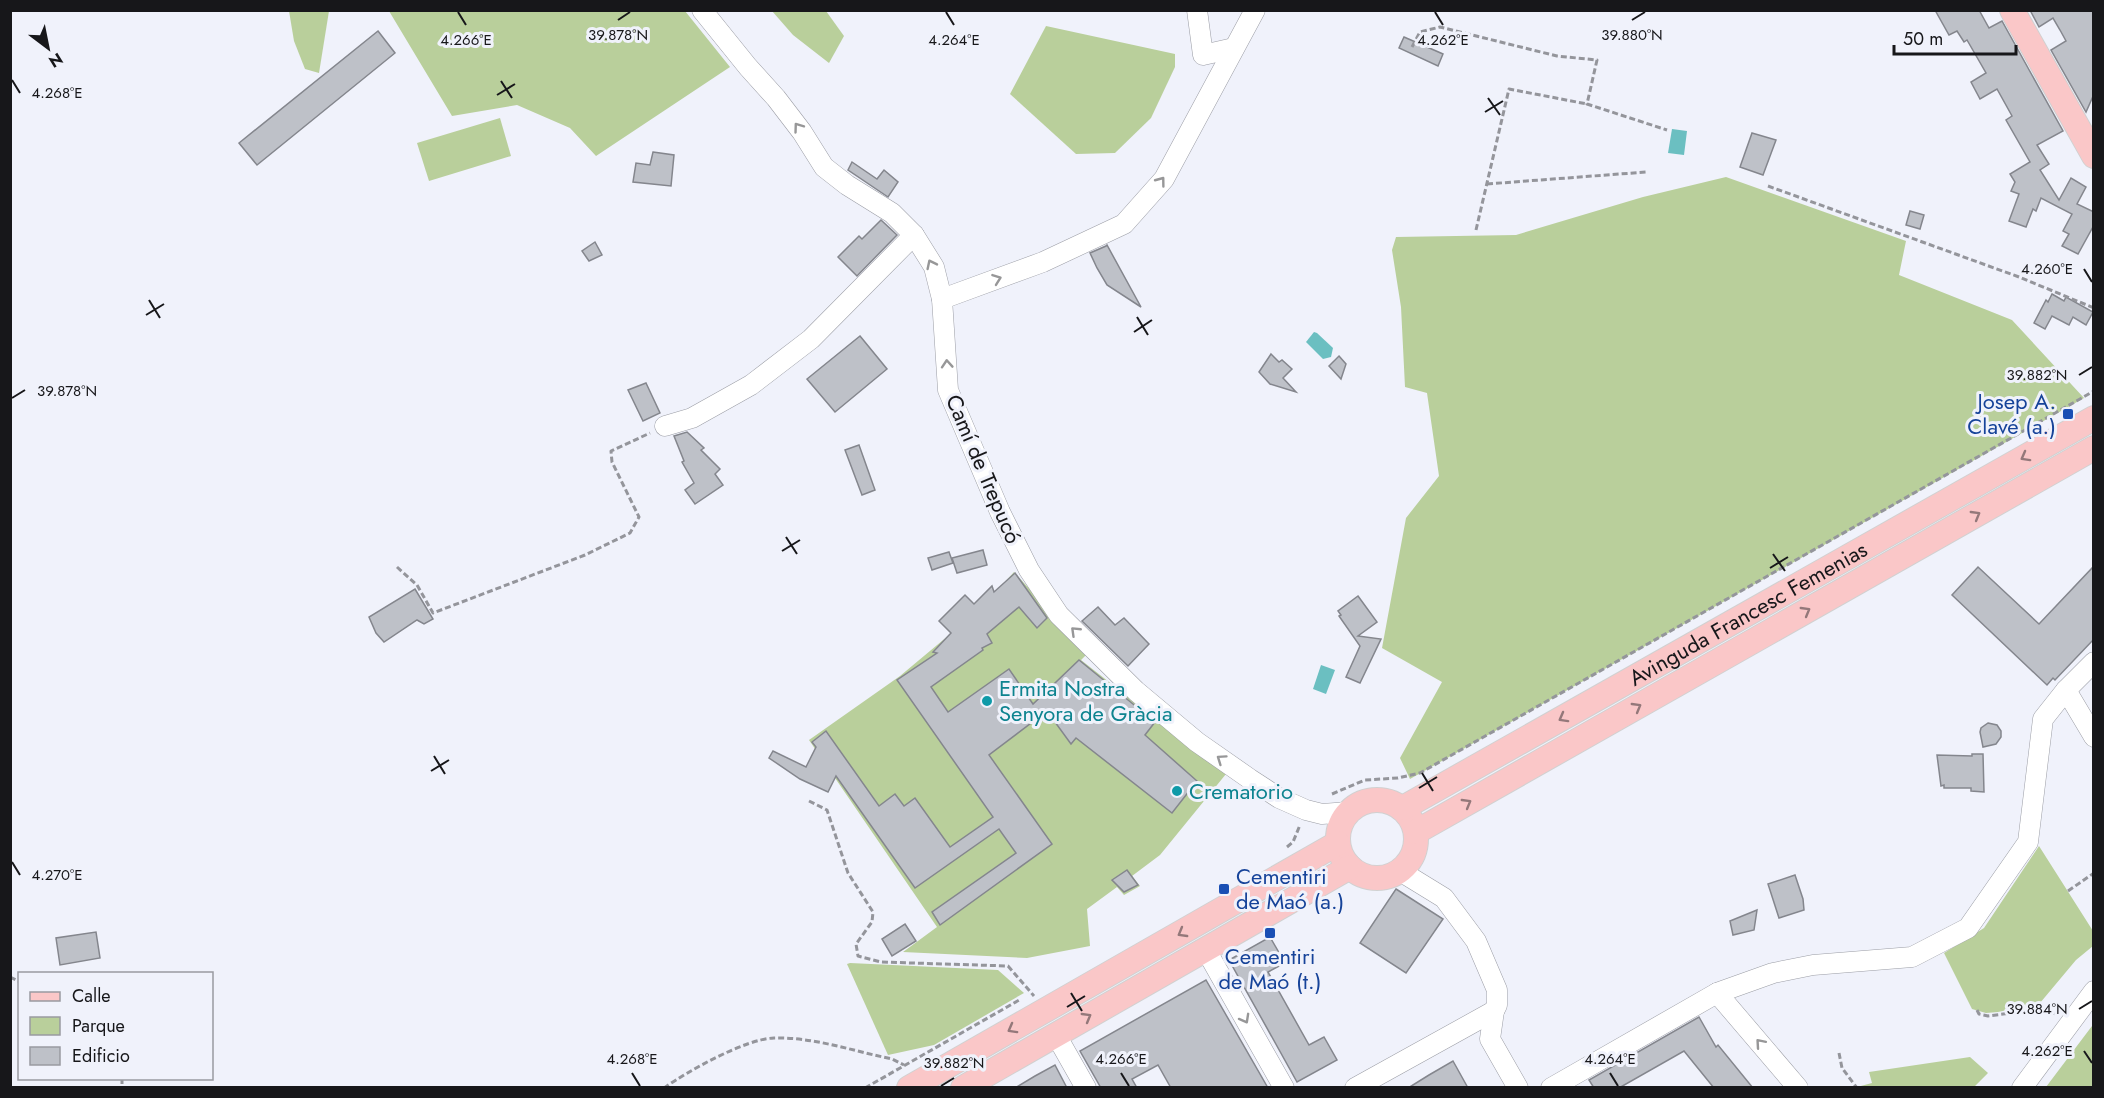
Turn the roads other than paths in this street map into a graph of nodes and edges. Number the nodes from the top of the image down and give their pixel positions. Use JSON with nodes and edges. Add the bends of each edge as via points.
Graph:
{"nodes":[{"id":1,"x":702,"y":10,"type":"edge"},
{"id":2,"x":1197,"y":10,"type":"edge"},
{"id":3,"x":1255,"y":10,"type":"edge"},
{"id":4,"x":2012,"y":10,"type":"edge"},
{"id":5,"x":1234,"y":48,"type":"junction"},
{"id":6,"x":2094,"y":156,"type":"edge"},
{"id":7,"x":914,"y":235,"type":"junction"},
{"id":8,"x":942,"y":299,"type":"junction"},
{"id":9,"x":2094,"y":418,"type":"edge"},
{"id":10,"x":665,"y":426,"type":"road end"},
{"id":11,"x":2094,"y":448,"type":"edge"},
{"id":12,"x":2094,"y":662,"type":"edge"},
{"id":13,"x":2066,"y":690,"type":"junction"},
{"id":14,"x":2094,"y":737,"type":"edge"},
{"id":15,"x":1403,"y":808,"type":"junction"},
{"id":16,"x":1348,"y":812,"type":"junction"},
{"id":17,"x":1416,"y":832,"type":"junction"},
{"id":18,"x":1338,"y":843,"type":"junction"},
{"id":19,"x":1350,"y":867,"type":"junction"},
{"id":20,"x":1400,"y":871,"type":"junction"},
{"id":21,"x":1206,"y":950,"type":"junction"},
{"id":22,"x":2094,"y":991,"type":"edge"},
{"id":23,"x":1716,"y":993,"type":"junction"},
{"id":24,"x":1494,"y":1011,"type":"junction"},
{"id":25,"x":1056,"y":1035,"type":"junction"},
{"id":26,"x":907,"y":1073,"type":"edge"},
{"id":27,"x":963,"y":1088,"type":"edge"},
{"id":28,"x":1086,"y":1088,"type":"edge"},
{"id":29,"x":1284,"y":1088,"type":"edge"},
{"id":30,"x":1355,"y":1088,"type":"edge"},
{"id":31,"x":1518,"y":1088,"type":"edge"},
{"id":32,"x":1551,"y":1088,"type":"edge"},
{"id":33,"x":1798,"y":1088,"type":"edge"},
{"id":34,"x":2022,"y":1088,"type":"edge"}],
"edges":[{"from":7,"to":1,"type":"street","name":"Camí de Trepucó","one_way":true,"via":[[892,213],[824,167],[776,98]]},
{"from":2,"to":5,"type":"street","via":[[1203,55]]},
{"from":3,"to":5,"type":"street"},
{"from":4,"to":6,"type":"main road"},
{"from":8,"to":5,"type":"street","one_way":true,"via":[[1043,262],[1124,224],[1164,179]]},
{"from":8,"to":7,"type":"street","name":"Camí de Trepucó","one_way":true,"via":[[934,267]]},
{"from":7,"to":10,"type":"street","via":[[812,339],[752,385],[692,418]]},
{"from":16,"to":8,"type":"street","name":"Camí de Trepucó","one_way":true,"via":[[1322,814],[1279,798],[1197,742],[1136,691],[1059,615],[1029,570],[1000,512],[948,390]]},
{"from":9,"to":15,"type":"main road","name":"Avinguda Francesc Femenias","one_way":true},
{"from":17,"to":11,"type":"main road","name":"Avinguda Francesc Femenias","one_way":true},
{"from":12,"to":13,"type":"street"},
{"from":13,"to":14,"type":"street"},
{"from":13,"to":23,"type":"street","via":[[2043,719],[2028,842],[1968,928],[1943,947],[1911,957],[1813,965],[1773,973]]},
{"from":15,"to":16,"type":"main road","via":[[1381,799],[1358,804]]},
{"from":15,"to":17,"type":"main road"},
{"from":16,"to":18,"type":"main road","via":[[1338,832]]},
{"from":17,"to":20,"type":"main road","via":[[1416,847]]},
{"from":18,"to":19,"type":"main road"},
{"from":18,"to":26,"type":"main road","one_way":true,"via":[[1044,1011]]},
{"from":19,"to":20,"type":"main road","via":[[1369,877],[1390,876]]},
{"from":19,"to":21,"type":"main road"},
{"from":20,"to":24,"type":"street","via":[[1444,898],[1476,941],[1497,990]]},
{"from":25,"to":21,"type":"main road","one_way":true},
{"from":21,"to":29,"type":"street","one_way":true},
{"from":22,"to":34,"type":"street"},
{"from":23,"to":32,"type":"street"},
{"from":33,"to":23,"type":"street","one_way":true},
{"from":24,"to":30,"type":"street"},
{"from":24,"to":31,"type":"street","via":[[1490,1039]]},
{"from":25,"to":27,"type":"main road"},
{"from":25,"to":28,"type":"street"}]}
